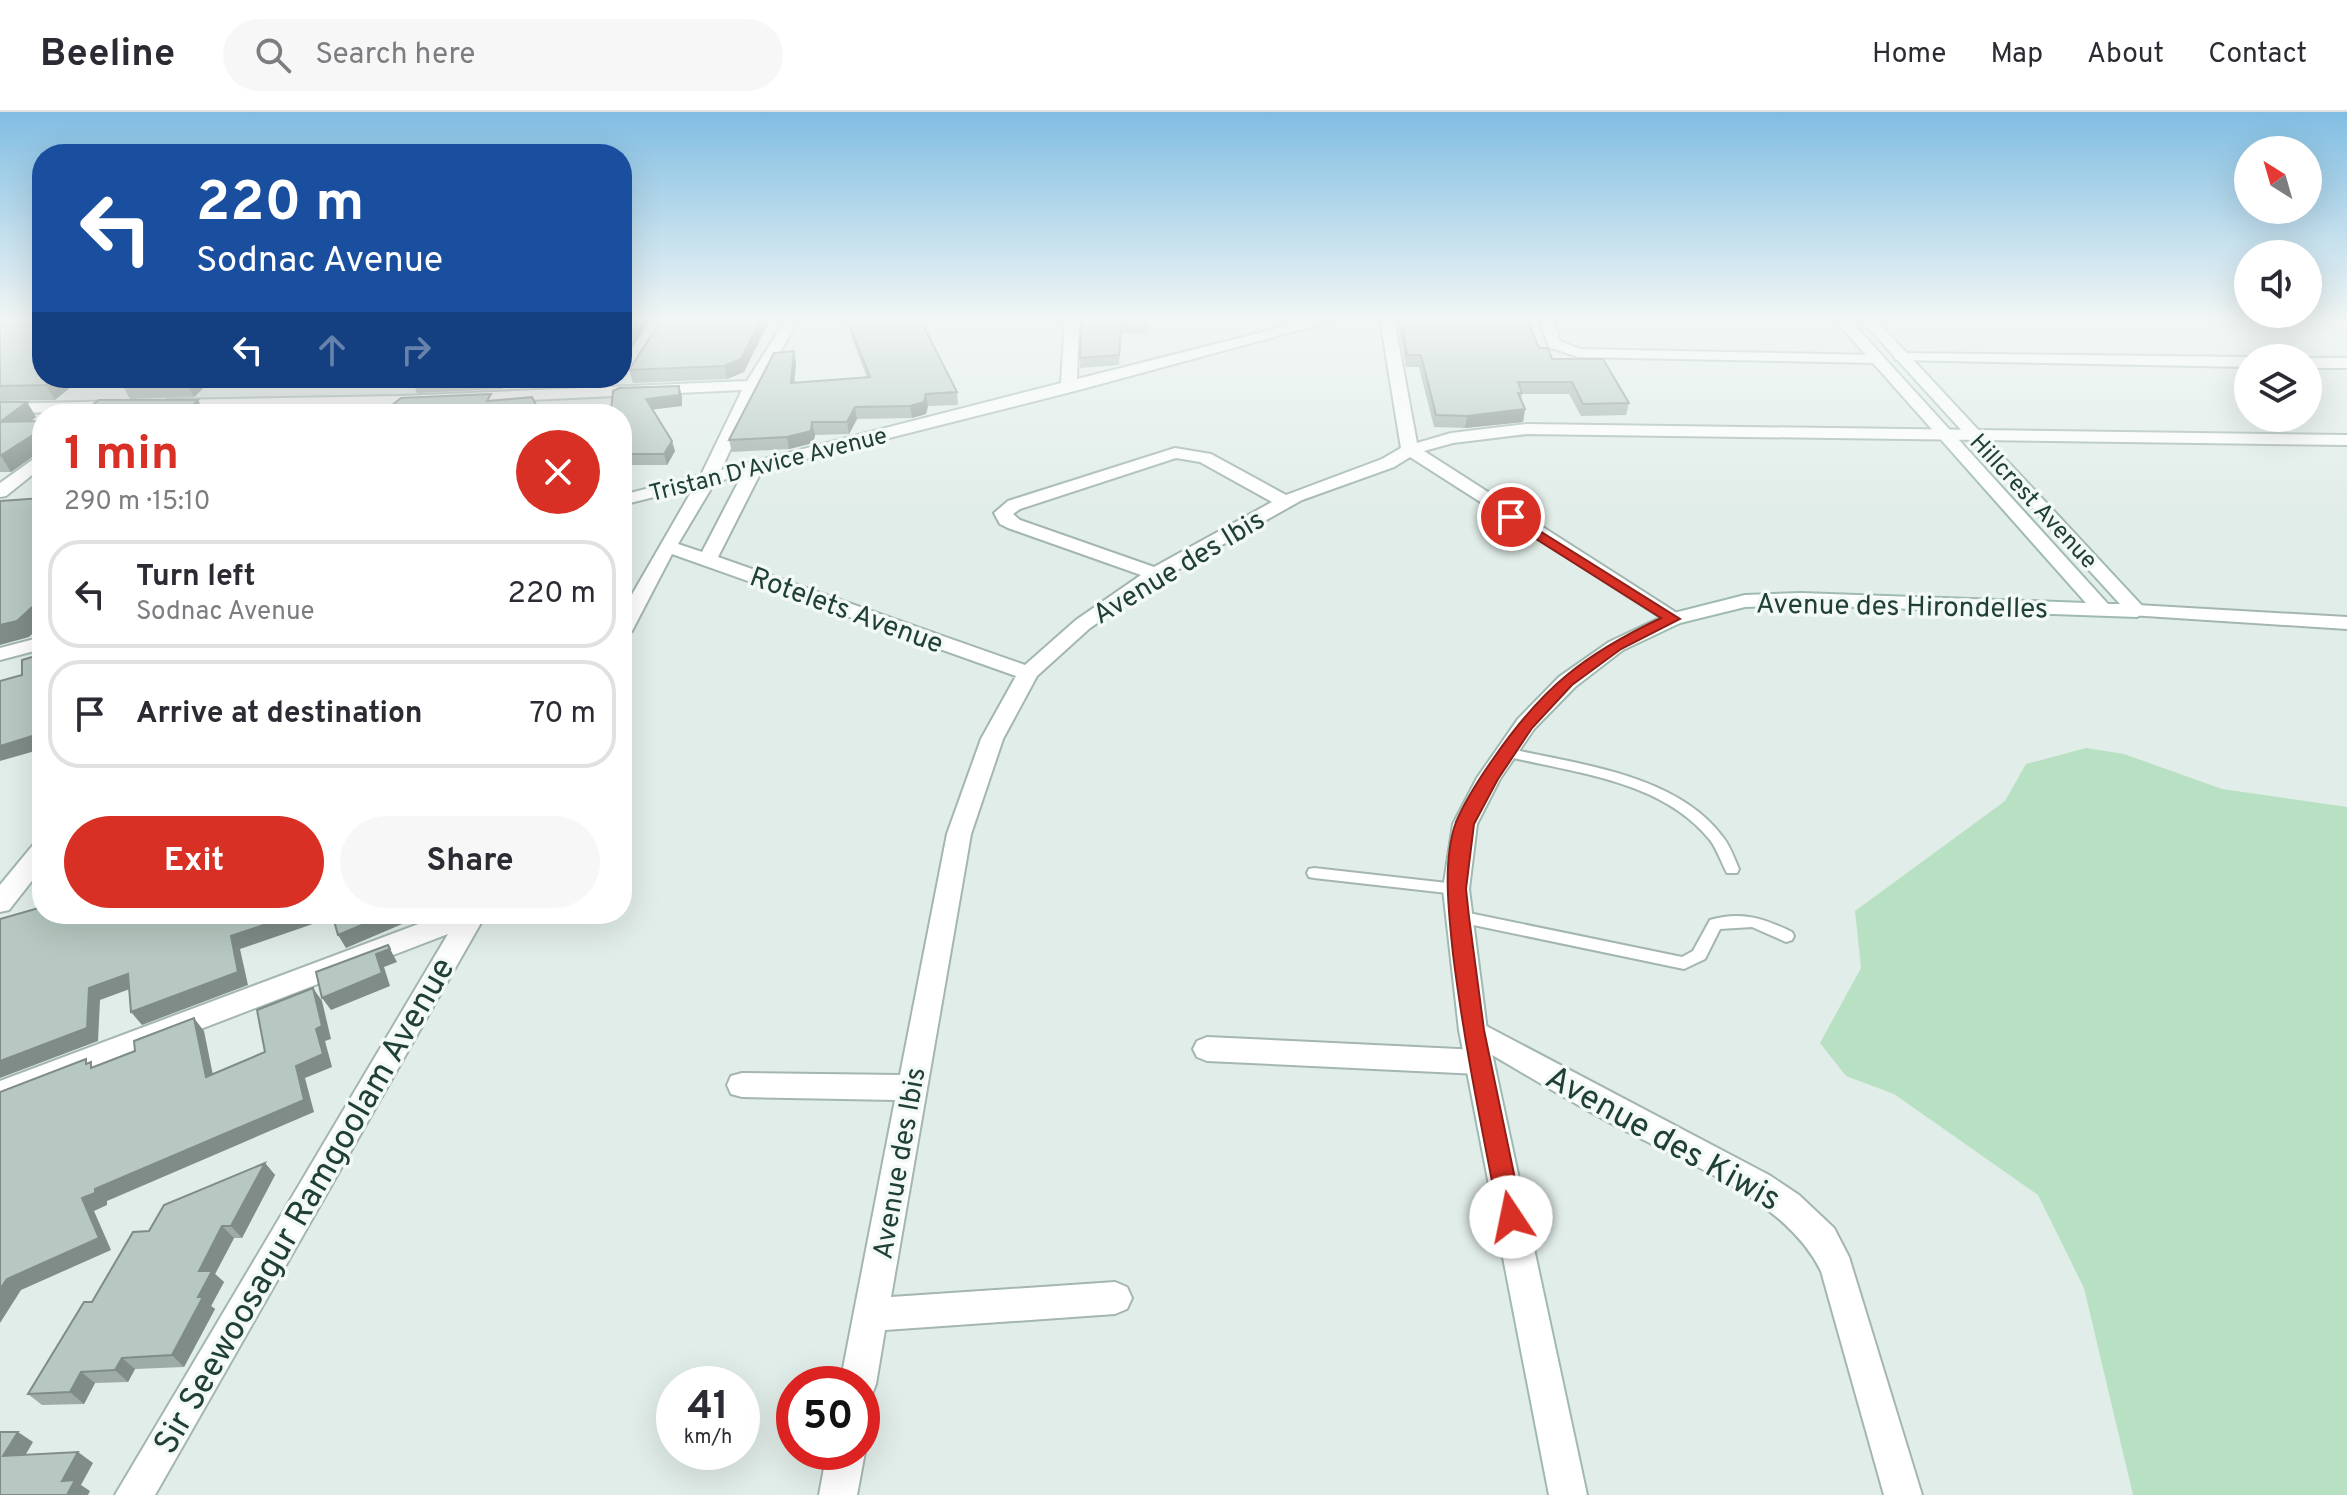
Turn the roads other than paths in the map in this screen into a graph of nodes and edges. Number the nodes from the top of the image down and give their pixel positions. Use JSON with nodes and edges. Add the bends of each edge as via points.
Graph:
{"nodes":[{"id":1,"x":1069,"y":384,"type":"edge"},
{"id":2,"x":1084,"y":384,"type":"edge"},
{"id":3,"x":1398,"y":384,"type":"edge"},
{"id":4,"x":1898,"y":384,"type":"edge"},
{"id":5,"x":1925,"y":384,"type":"edge"},
{"id":6,"x":752,"y":385,"type":"joint"},
{"id":7,"x":129,"y":388,"type":"edge"},
{"id":8,"x":618,"y":388,"type":"edge"},
{"id":9,"x":1069,"y":388,"type":"junction"},
{"id":10,"x":614,"y":394,"type":"junction"},
{"id":11,"x":109,"y":404,"type":"edge"},
{"id":12,"x":458,"y":404,"type":"edge"},
{"id":13,"x":0,"y":409,"type":"edge"},
{"id":14,"x":32,"y":409,"type":"edge"},
{"id":15,"x":1944,"y":434,"type":"junction"},
{"id":16,"x":1972,"y":435,"type":"junction"},
{"id":17,"x":2347,"y":440,"type":"edge"},
{"id":18,"x":1410,"y":450,"type":"junction"},
{"id":19,"x":32,"y":466,"type":"edge"},
{"id":20,"x":754,"y":468,"type":"junction"},
{"id":21,"x":708,"y":479,"type":"junction"},
{"id":22,"x":0,"y":492,"type":"edge"},
{"id":23,"x":632,"y":498,"type":"edge"},
{"id":24,"x":1286,"y":502,"type":"junction"},
{"id":25,"x":667,"y":546,"type":"junction"},
{"id":26,"x":707,"y":560,"type":"junction"},
{"id":27,"x":1156,"y":574,"type":"junction"},
{"id":28,"x":2102,"y":609,"type":"junction"},
{"id":29,"x":2137,"y":611,"type":"junction"},
{"id":30,"x":632,"y":612,"type":"edge"},
{"id":31,"x":1673,"y":619,"type":"junction"},
{"id":32,"x":2347,"y":623,"type":"edge"},
{"id":33,"x":32,"y":646,"type":"edge"},
{"id":34,"x":0,"y":654,"type":"edge"},
{"id":35,"x":1028,"y":673,"type":"junction"},
{"id":36,"x":1506,"y":752,"type":"junction"},
{"id":37,"x":32,"y":863,"type":"edge"},
{"id":38,"x":1732,"y":869,"type":"dead end"},
{"id":39,"x":1314,"y":873,"type":"dead end"},
{"id":40,"x":1456,"y":889,"type":"junction"},
{"id":41,"x":0,"y":903,"type":"edge"},
{"id":42,"x":1459,"y":917,"type":"junction"},
{"id":43,"x":446,"y":924,"type":"edge"},
{"id":44,"x":466,"y":924,"type":"edge"},
{"id":45,"x":1786,"y":936,"type":"dead end"},
{"id":46,"x":1473,"y":1030,"type":"junction"},
{"id":47,"x":1207,"y":1049,"type":"dead end"},
{"id":48,"x":1479,"y":1062,"type":"junction"},
{"id":49,"x":742,"y":1085,"type":"dead end"},
{"id":50,"x":912,"y":1088,"type":"junction"},
{"id":51,"x":0,"y":1094,"type":"edge"},
{"id":52,"x":1115,"y":1298,"type":"dead end"},
{"id":53,"x":871,"y":1315,"type":"junction"},
{"id":54,"x":861,"y":1366,"type":"edge"},
{"id":55,"x":843,"y":1470,"type":"edge"},
{"id":56,"x":134,"y":1495,"type":"edge"},
{"id":57,"x":838,"y":1495,"type":"edge"},
{"id":58,"x":1568,"y":1495,"type":"edge"},
{"id":59,"x":1903,"y":1495,"type":"edge"}],
"edges":[{"from":1,"to":9,"type":"street"},
{"from":2,"to":9,"type":"street","name":"Tristan D'Avice Avenue"},
{"from":3,"to":18,"type":"street"},
{"from":4,"to":15,"type":"street","name":"Hillcrest Avenue"},
{"from":5,"to":16,"type":"street","name":"Hillcrest Avenue"},
{"from":6,"to":10,"type":"street"},
{"from":6,"to":21,"type":"street"},
{"from":7,"to":11,"type":"street"},
{"from":8,"to":10,"type":"street"},
{"from":9,"to":20,"type":"street","name":"Tristan D'Avice Avenue"},
{"from":10,"to":12,"type":"street"},
{"from":13,"to":14,"type":"street"},
{"from":15,"to":16,"type":"street","name":"Avenue des Ibis"},
{"from":15,"to":18,"type":"street","name":"Avenue des Ibis","via":[[1527,429],[1451,438]]},
{"from":15,"to":28,"type":"street","name":"Hillcrest Avenue"},
{"from":16,"to":17,"type":"street","name":"Avenue des Ibis"},
{"from":16,"to":29,"type":"street","name":"Hillcrest Avenue"},
{"from":18,"to":24,"type":"street","name":"Avenue des Ibis"},
{"from":18,"to":31,"type":"street"},
{"from":19,"to":22,"type":"street"},
{"from":20,"to":21,"type":"street","name":"Tristan D'Avice Avenue"},
{"from":20,"to":26,"type":"street"},
{"from":21,"to":23,"type":"street","name":"Tristan D'Avice Avenue"},
{"from":21,"to":25,"type":"street"},
{"from":24,"to":27,"type":"street","name":"Avenue des Ibis"},
{"from":24,"to":27,"type":"street","via":[[1205,458],[1175,453],[1003,513],[1014,524]]},
{"from":25,"to":26,"type":"street","name":"Rotelets Avenue"},
{"from":25,"to":30,"type":"street"},
{"from":26,"to":35,"type":"street","name":"Rotelets Avenue"},
{"from":27,"to":35,"type":"street","name":"Avenue des Ibis","via":[[1083,624]]},
{"from":28,"to":29,"type":"street","name":"Avenue des Hirondelles"},
{"from":28,"to":31,"type":"street","name":"Avenue des Hirondelles","via":[[1801,599],[1745,601]]},
{"from":29,"to":32,"type":"street","name":"Avenue des Hirondelles"},
{"from":31,"to":36,"type":"street","name":"Avenue des Hirondelles","via":[[1616,646],[1567,682]]},
{"from":33,"to":34,"type":"street"},
{"from":35,"to":50,"type":"street","name":"Avenue des Ibis","via":[[992,739],[959,834]]},
{"from":36,"to":38,"type":"lane","via":[[1632,784],[1686,806],[1725,847]]},
{"from":36,"to":40,"type":"street","name":"Avenue des Hirondelles","via":[[1465,824]]},
{"from":37,"to":41,"type":"street"},
{"from":39,"to":40,"type":"lane"},
{"from":40,"to":42,"type":"street","name":"Avenue des Hirondelles"},
{"from":42,"to":45,"type":"lane","via":[[1684,963],[1699,955],[1715,924],[1739,918],[1758,921]]},
{"from":42,"to":46,"type":"street","name":"Avenue des Hirondelles"},
{"from":43,"to":51,"type":"street"},
{"from":44,"to":56,"type":"street","name":"Sir Seewoosagur Ramgoolam Avenue"},
{"from":46,"to":48,"type":"street","name":"Avenue des Hirondelles"},
{"from":46,"to":59,"type":"street","name":"Avenue des Kiwis","via":[[1758,1185],[1788,1205],[1822,1239],[1837,1268]]},
{"from":47,"to":48,"type":"street"},
{"from":48,"to":58,"type":"street","name":"Avenue des Hirondelles"},
{"from":49,"to":50,"type":"street"},
{"from":50,"to":53,"type":"street","name":"Avenue des Ibis"},
{"from":52,"to":53,"type":"street"},
{"from":53,"to":54,"type":"street","name":"Avenue des Ibis"},
{"from":55,"to":57,"type":"street"}]}
